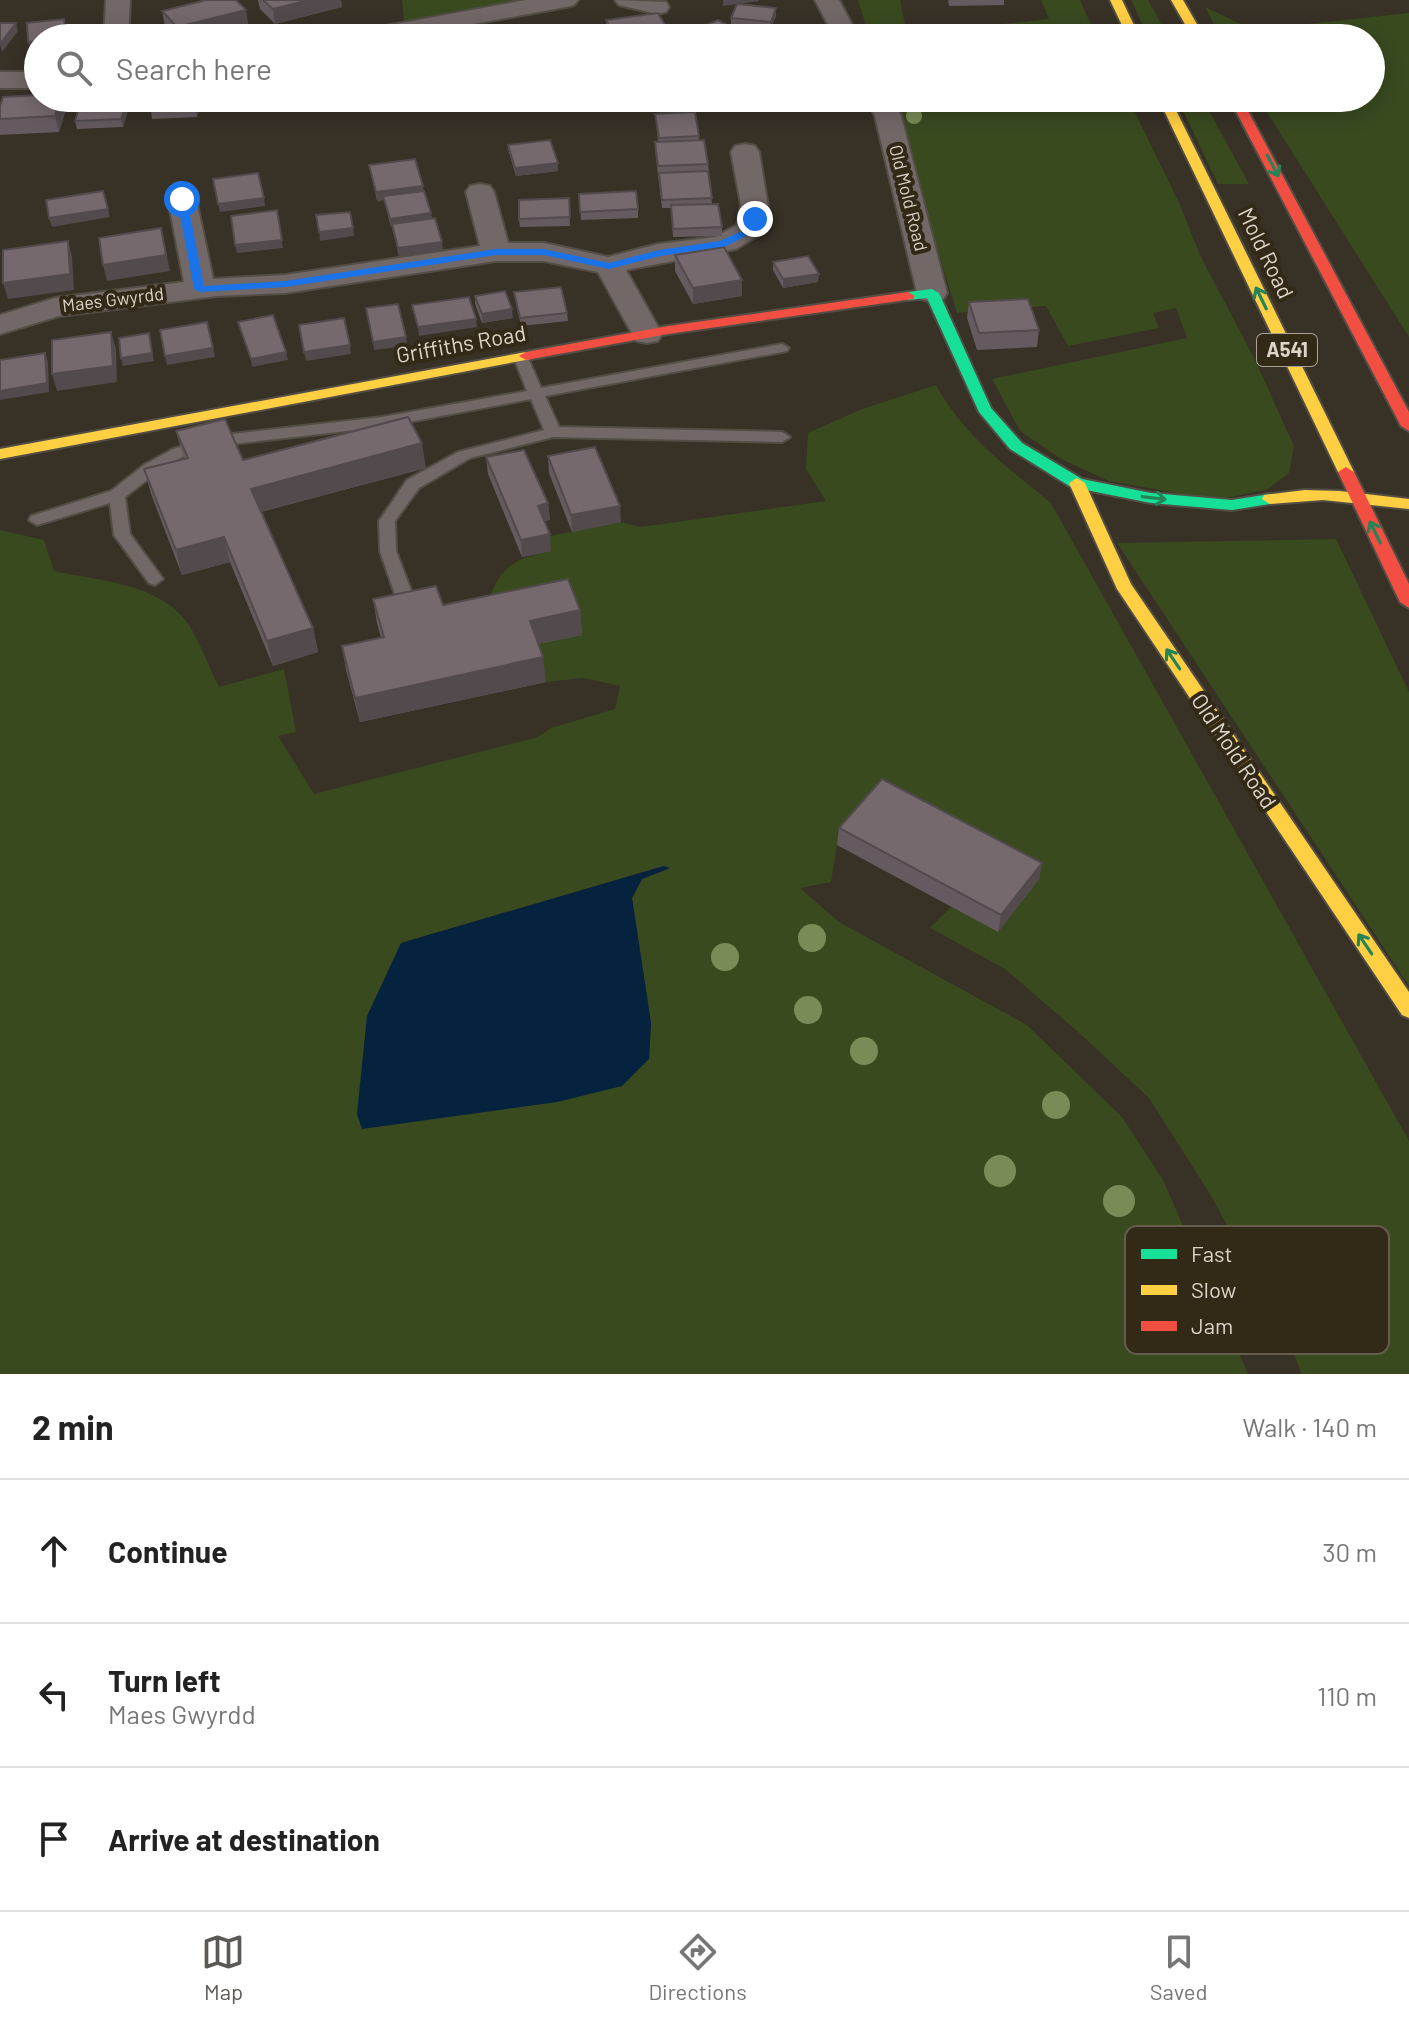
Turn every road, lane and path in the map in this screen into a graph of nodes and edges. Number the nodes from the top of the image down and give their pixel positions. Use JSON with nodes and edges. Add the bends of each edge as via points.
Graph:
{"nodes":[{"id":1,"x":118,"y":0,"type":"edge"},
{"id":2,"x":566,"y":0,"type":"edge"},
{"id":3,"x":627,"y":0,"type":"edge"},
{"id":4,"x":827,"y":0,"type":"edge"},
{"id":5,"x":1116,"y":0,"type":"edge"},
{"id":6,"x":1177,"y":0,"type":"edge"},
{"id":7,"x":657,"y":7,"type":"dead end"},
{"id":8,"x":117,"y":24,"type":"edge"},
{"id":9,"x":435,"y":24,"type":"edge"},
{"id":10,"x":840,"y":24,"type":"edge"},
{"id":11,"x":1127,"y":24,"type":"edge"},
{"id":12,"x":1191,"y":24,"type":"edge"},
{"id":13,"x":0,"y":80,"type":"edge"},
{"id":14,"x":24,"y":80,"type":"edge"},
{"id":15,"x":886,"y":112,"type":"edge"},
{"id":16,"x":1171,"y":112,"type":"edge"},
{"id":17,"x":1242,"y":112,"type":"edge"},
{"id":18,"x":756,"y":163,"type":"dead end"},
{"id":19,"x":480,"y":192,"type":"dead end"},
{"id":20,"x":182,"y":199,"type":"dead end"},
{"id":21,"x":496,"y":252,"type":"junction"},
{"id":22,"x":609,"y":266,"type":"junction"},
{"id":23,"x":200,"y":289,"type":"junction"},
{"id":24,"x":932,"y":293,"type":"junction"},
{"id":25,"x":0,"y":325,"type":"edge"},
{"id":26,"x":647,"y":334,"type":"junction"},
{"id":27,"x":782,"y":348,"type":"dead end"},
{"id":28,"x":521,"y":358,"type":"junction"},
{"id":29,"x":536,"y":393,"type":"junction"},
{"id":30,"x":1409,"y":426,"type":"edge"},
{"id":31,"x":553,"y":432,"type":"junction"},
{"id":32,"x":782,"y":437,"type":"dead end"},
{"id":33,"x":0,"y":454,"type":"edge"},
{"id":34,"x":1077,"y":483,"type":"junction"},
{"id":35,"x":117,"y":495,"type":"junction"},
{"id":36,"x":1358,"y":496,"type":"junction"},
{"id":37,"x":1409,"y":504,"type":"edge"},
{"id":38,"x":37,"y":520,"type":"dead end"},
{"id":39,"x":155,"y":579,"type":"dead end"},
{"id":40,"x":1409,"y":602,"type":"edge"},
{"id":41,"x":408,"y":606,"type":"edge"},
{"id":42,"x":1409,"y":1009,"type":"edge"}],
"edges":[{"from":1,"to":8,"type":"street"},
{"from":2,"to":9,"type":"street"},
{"from":3,"to":7,"type":"street"},
{"from":4,"to":10,"type":"street"},
{"from":5,"to":11,"type":"street"},
{"from":6,"to":12,"type":"street"},
{"from":13,"to":14,"type":"street"},
{"from":15,"to":24,"type":"street","name":"Old Mold Road"},
{"from":36,"to":16,"type":"street","name":"Mold Road","number":"A541","one_way":true},
{"from":17,"to":30,"type":"street","name":"Mold Road","one_way":true},
{"from":18,"to":22,"type":"street","name":"Maes Gwyrdd","via":[[755,219],[745,233],[722,244]]},
{"from":19,"to":21,"type":"street"},
{"from":20,"to":23,"type":"street"},
{"from":21,"to":22,"type":"street","name":"Maes Gwyrdd","via":[[544,252]]},
{"from":21,"to":23,"type":"street","name":"Maes Gwyrdd","via":[[285,284]]},
{"from":22,"to":26,"type":"street"},
{"from":23,"to":25,"type":"street","name":"Maes Gwyrdd","via":[[55,307]]},
{"from":24,"to":26,"type":"street","name":"Griffiths Road"},
{"from":24,"to":34,"type":"street","name":"Old Mold Road","via":[[984,409],[1016,446]]},
{"from":26,"to":28,"type":"street","name":"Griffiths Road"},
{"from":27,"to":29,"type":"lane"},
{"from":28,"to":29,"type":"lane"},
{"from":28,"to":33,"type":"street","name":"Griffiths Road"},
{"from":29,"to":31,"type":"lane"},
{"from":29,"to":35,"type":"lane","via":[[382,422],[223,440],[179,452]]},
{"from":31,"to":32,"type":"lane"},
{"from":31,"to":41,"type":"lane","via":[[464,455],[413,484],[387,521],[388,551]]},
{"from":34,"to":36,"type":"street","name":"Old Mold Road","one_way":true,"via":[[1151,498],[1232,505],[1294,495]]},
{"from":42,"to":34,"type":"street","name":"Old Mold Road","one_way":true,"via":[[1123,585]]},
{"from":35,"to":38,"type":"lane"},
{"from":35,"to":39,"type":"lane","via":[[122,535]]},
{"from":36,"to":37,"type":"street","name":"Old Mold Road"},
{"from":40,"to":36,"type":"street","name":"Mold Road","number":"A541","one_way":true}]}
